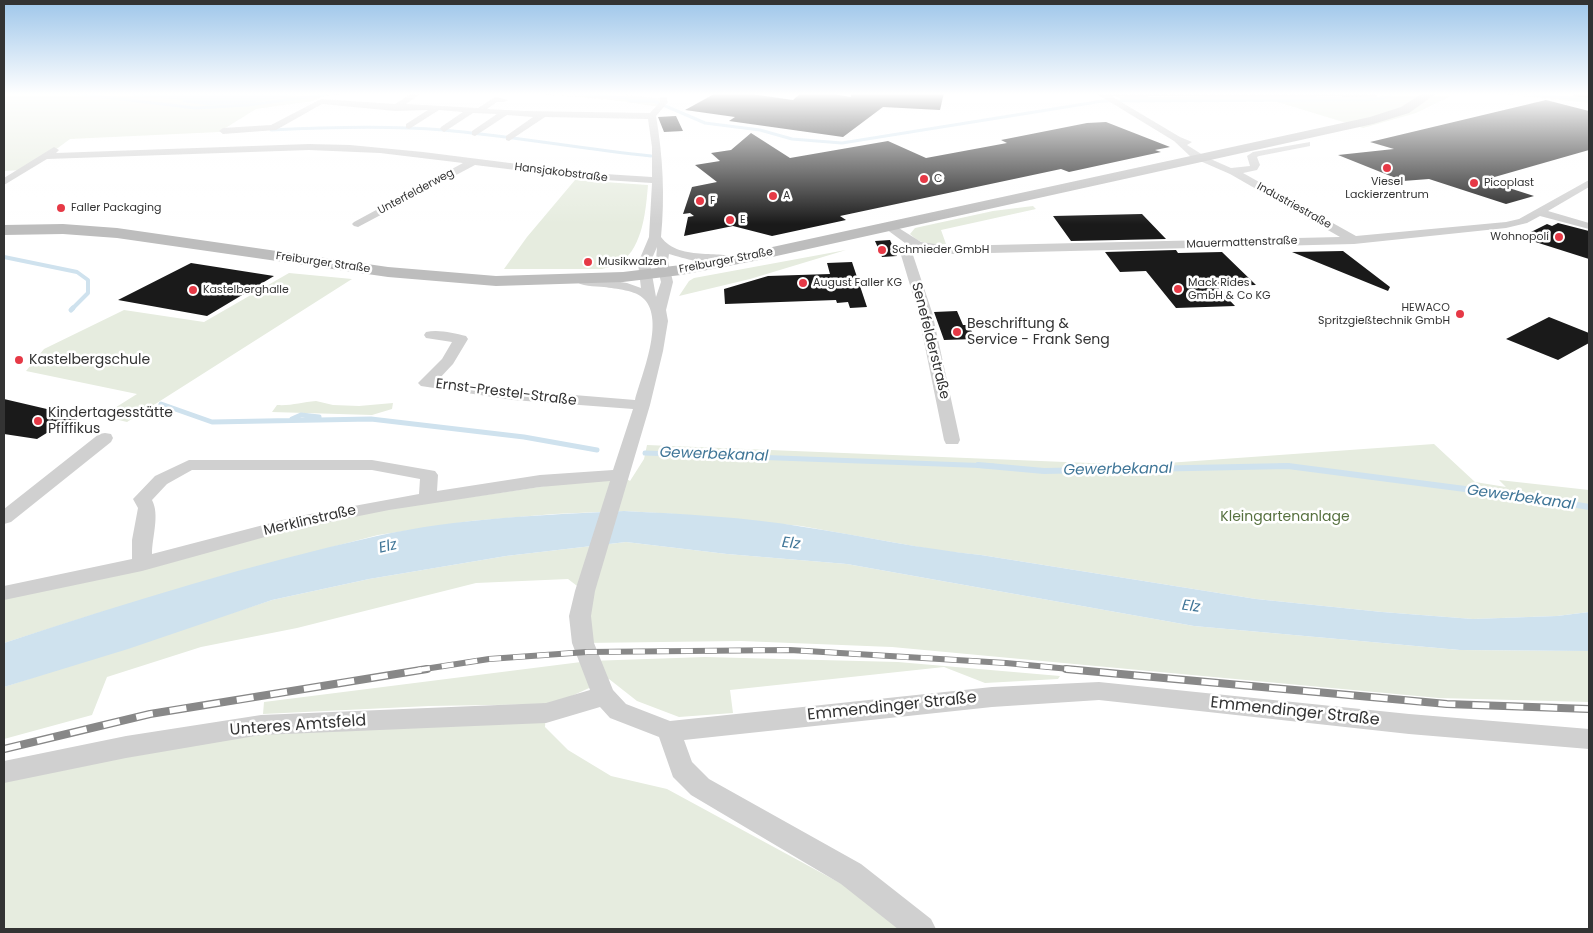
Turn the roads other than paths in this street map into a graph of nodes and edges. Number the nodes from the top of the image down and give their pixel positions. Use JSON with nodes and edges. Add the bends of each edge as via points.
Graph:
{"nodes":[{"id":1,"x":655,"y":137,"type":"edge"},
{"id":2,"x":1174,"y":137,"type":"edge"},
{"id":3,"x":1295,"y":137,"type":"edge"},
{"id":4,"x":1182,"y":141,"type":"junction"},
{"id":5,"x":63,"y":144,"type":"dead end"},
{"id":6,"x":1307,"y":144,"type":"dead end"},
{"id":7,"x":1244,"y":148,"type":"junction"},
{"id":8,"x":46,"y":156,"type":"junction"},
{"id":9,"x":1207,"y":157,"type":"junction"},
{"id":10,"x":474,"y":162,"type":"junction"},
{"id":11,"x":1174,"y":164,"type":"junction"},
{"id":12,"x":1229,"y":171,"type":"junction"},
{"id":13,"x":656,"y":180,"type":"junction"},
{"id":14,"x":4,"y":182,"type":"edge"},
{"id":15,"x":1589,"y":183,"type":"edge"},
{"id":16,"x":1540,"y":212,"type":"junction"},
{"id":17,"x":358,"y":224,"type":"dead end"},
{"id":18,"x":1589,"y":226,"type":"edge"},
{"id":19,"x":890,"y":227,"type":"junction"},
{"id":20,"x":4,"y":230,"type":"edge"},
{"id":21,"x":655,"y":237,"type":"junction"},
{"id":22,"x":1354,"y":240,"type":"junction"},
{"id":23,"x":911,"y":243,"type":"junction"},
{"id":24,"x":663,"y":248,"type":"junction"},
{"id":25,"x":732,"y":260,"type":"junction"},
{"id":26,"x":665,"y":272,"type":"junction"},
{"id":27,"x":645,"y":274,"type":"junction"},
{"id":28,"x":580,"y":280,"type":"junction"},
{"id":29,"x":648,"y":295,"type":"junction"},
{"id":30,"x":659,"y":310,"type":"junction"},
{"id":31,"x":431,"y":335,"type":"dead end"},
{"id":32,"x":642,"y":405,"type":"junction"},
{"id":33,"x":105,"y":438,"type":"dead end"},
{"id":34,"x":952,"y":440,"type":"dead end"},
{"id":35,"x":619,"y":482,"type":"junction"},
{"id":36,"x":428,"y":498,"type":"junction"},
{"id":37,"x":4,"y":518,"type":"edge"},
{"id":38,"x":142,"y":564,"type":"junction"},
{"id":39,"x":4,"y":593,"type":"edge"},
{"id":40,"x":604,"y":696,"type":"junction"},
{"id":41,"x":670,"y":731,"type":"junction"},
{"id":42,"x":1589,"y":739,"type":"edge"},
{"id":43,"x":4,"y":772,"type":"edge"},
{"id":44,"x":920,"y":929,"type":"edge"}],
"edges":[{"from":1,"to":13,"type":"street"},
{"from":2,"to":4,"type":"street","name":"Industriestraße"},
{"from":3,"to":7,"type":"street","name":"Freiburger Straße"},
{"from":4,"to":7,"type":"street"},
{"from":4,"to":9,"type":"street","name":"Industriestraße","via":[[1181,145]]},
{"from":5,"to":8,"type":"street"},
{"from":6,"to":12,"type":"street","name":"Industriestraße","via":[[1256,154],[1252,156],[1253,168]]},
{"from":7,"to":9,"type":"street","name":"Freiburger Straße"},
{"from":8,"to":10,"type":"street","name":"Hansjakobstraße","via":[[309,147],[388,150]]},
{"from":8,"to":14,"type":"street"},
{"from":9,"to":11,"type":"street","name":"Freiburger Straße"},
{"from":9,"to":12,"type":"street","name":"Industriestraße"},
{"from":10,"to":13,"type":"street","name":"Hansjakobstraße","via":[[591,177]]},
{"from":10,"to":17,"type":"street","name":"Unterfelderweg"},
{"from":11,"to":12,"type":"street"},
{"from":11,"to":19,"type":"street","name":"Freiburger Straße"},
{"from":12,"to":22,"type":"street","name":"Industriestraße"},
{"from":13,"to":21,"type":"street"},
{"from":15,"to":16,"type":"street","name":"Mauermattenstraße"},
{"from":16,"to":18,"type":"street"},
{"from":16,"to":22,"type":"street","name":"Mauermattenstraße","via":[[1506,225]]},
{"from":19,"to":23,"type":"street","name":"Mauermattenstraße"},
{"from":19,"to":25,"type":"street","name":"Freiburger Straße"},
{"from":20,"to":28,"type":"street","name":"Freiburger Straße","via":[[70,229],[117,233],[423,276],[516,282]]},
{"from":21,"to":24,"type":"street"},
{"from":21,"to":27,"type":"street","via":[[646,257]]},
{"from":22,"to":23,"type":"street","name":"Mauermattenstraße","via":[[949,250]]},
{"from":23,"to":34,"type":"street","name":"Senefelderstraße","via":[[907,255],[926,312]]},
{"from":24,"to":25,"type":"street","via":[[695,258]]},
{"from":24,"to":26,"type":"street","name":"Emmendinger Straße"},
{"from":25,"to":26,"type":"street","name":"Freiburger Straße"},
{"from":26,"to":27,"type":"street","name":"Freiburger Straße"},
{"from":26,"to":30,"type":"street","name":"Emmendinger Straße","via":[[668,282]]},
{"from":27,"to":28,"type":"street","name":"Freiburger Straße"},
{"from":27,"to":29,"type":"street"},
{"from":28,"to":29,"type":"street"},
{"from":29,"to":30,"type":"street"},
{"from":30,"to":32,"type":"street","name":"Emmendinger Straße","via":[[661,321],[656,352]]},
{"from":31,"to":32,"type":"street","name":"Ernst-Prestel-Straße","via":[[461,340],[448,361],[426,382],[513,395]]},
{"from":32,"to":35,"type":"street","name":"Emmendinger Straße"},
{"from":33,"to":37,"type":"street"},
{"from":35,"to":36,"type":"street","name":"Merklinstraße","via":[[540,481]]},
{"from":35,"to":40,"type":"street","name":"Emmendinger Straße","via":[[580,616],[582,643]]},
{"from":36,"to":38,"type":"street","name":"Merklinstraße","via":[[294,523]]},
{"from":36,"to":38,"type":"street","via":[[429,476],[372,465],[189,464],[161,480],[142,499],[147,508]]},
{"from":38,"to":39,"type":"street","name":"Merklinstraße"},
{"from":40,"to":41,"type":"street","name":"Emmendinger Straße","via":[[618,711]]},
{"from":40,"to":43,"type":"street","name":"Unteres Amtsfeld","via":[[546,713],[261,725],[126,747]]},
{"from":41,"to":42,"type":"street","name":"Emmendinger Straße","via":[[992,697],[1099,691],[1409,724]]},
{"from":41,"to":44,"type":"street","via":[[682,769],[700,787],[851,874]]}]}
